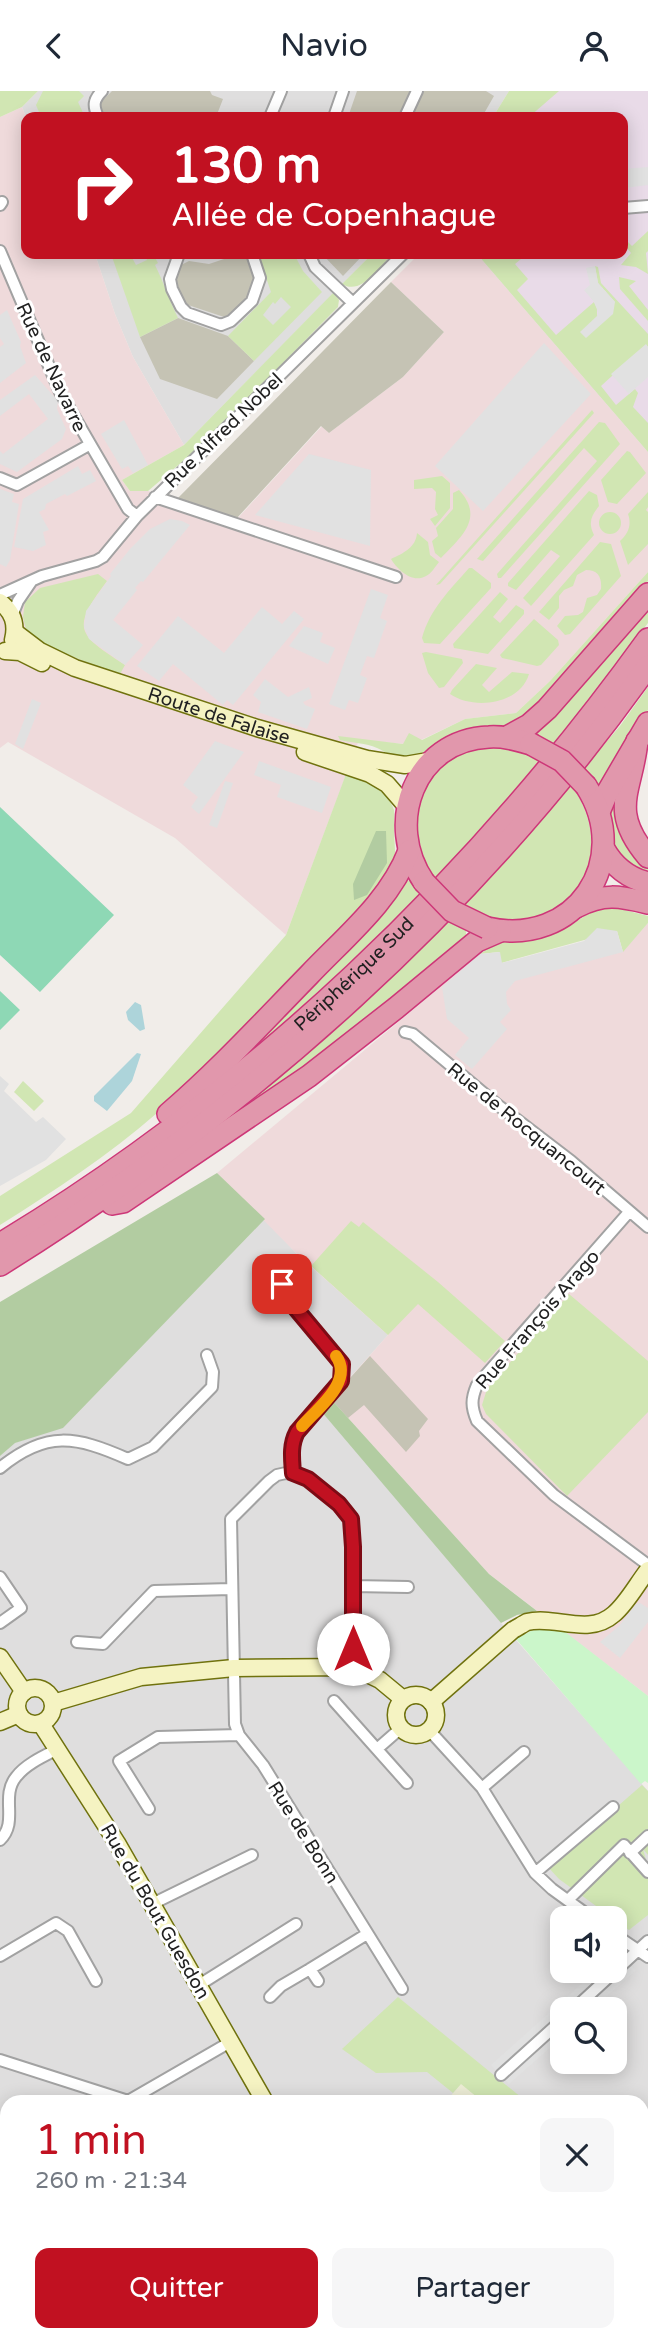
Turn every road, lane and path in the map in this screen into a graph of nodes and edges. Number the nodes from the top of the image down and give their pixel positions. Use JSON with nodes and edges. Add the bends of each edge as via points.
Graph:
{"nodes":[{"id":1,"x":102,"y":91,"type":"edge"},
{"id":2,"x":281,"y":91,"type":"edge"},
{"id":3,"x":343,"y":91,"type":"edge"},
{"id":4,"x":416,"y":91,"type":"edge"},
{"id":5,"x":96,"y":112,"type":"edge"},
{"id":6,"x":272,"y":112,"type":"edge"},
{"id":7,"x":336,"y":112,"type":"edge"},
{"id":8,"x":407,"y":112,"type":"edge"},
{"id":9,"x":648,"y":206,"type":"edge"},
{"id":10,"x":628,"y":208,"type":"edge"},
{"id":11,"x":0,"y":251,"type":"edge"},
{"id":12,"x":177,"y":259,"type":"edge"},
{"id":13,"x":254,"y":259,"type":"edge"},
{"id":14,"x":311,"y":259,"type":"edge"},
{"id":15,"x":398,"y":259,"type":"edge"},
{"id":16,"x":353,"y":303,"type":"junction"},
{"id":17,"x":89,"y":445,"type":"junction"},
{"id":18,"x":0,"y":478,"type":"edge"},
{"id":19,"x":155,"y":497,"type":"junction"},
{"id":20,"x":137,"y":516,"type":"junction"},
{"id":21,"x":396,"y":577,"type":"dead end"},
{"id":22,"x":31,"y":582,"type":"junction"},
{"id":23,"x":648,"y":594,"type":"edge"},
{"id":24,"x":0,"y":595,"type":"edge"},
{"id":25,"x":0,"y":602,"type":"edge"},
{"id":26,"x":14,"y":624,"type":"junction"},
{"id":27,"x":648,"y":639,"type":"edge"},
{"id":28,"x":3,"y":653,"type":"edge"},
{"id":29,"x":648,"y":666,"type":"edge"},
{"id":30,"x":643,"y":732,"type":"edge"},
{"id":31,"x":507,"y":737,"type":"junction"},
{"id":32,"x":434,"y":760,"type":"junction"},
{"id":33,"x":407,"y":807,"type":"junction"},
{"id":34,"x":599,"y":812,"type":"junction"},
{"id":35,"x":604,"y":849,"type":"junction"},
{"id":36,"x":408,"y":851,"type":"junction"},
{"id":37,"x":648,"y":857,"type":"edge"},
{"id":38,"x":648,"y":883,"type":"edge"},
{"id":39,"x":648,"y":903,"type":"edge"},
{"id":40,"x":575,"y":908,"type":"junction"},
{"id":41,"x":494,"y":930,"type":"junction"},
{"id":42,"x":405,"y":1032,"type":"dead end"},
{"id":43,"x":86,"y":1200,"type":"junction"},
{"id":44,"x":629,"y":1212,"type":"junction"},
{"id":45,"x":648,"y":1227,"type":"edge"},
{"id":46,"x":0,"y":1244,"type":"edge"},
{"id":47,"x":0,"y":1265,"type":"edge"},
{"id":48,"x":285,"y":1271,"type":"dead end"},
{"id":49,"x":207,"y":1355,"type":"dead end"},
{"id":50,"x":0,"y":1468,"type":"edge"},
{"id":51,"x":293,"y":1473,"type":"junction"},
{"id":52,"x":648,"y":1568,"type":"edge"},
{"id":53,"x":0,"y":1577,"type":"edge"},
{"id":54,"x":354,"y":1586,"type":"junction"},
{"id":55,"x":408,"y":1587,"type":"dead end"},
{"id":56,"x":231,"y":1589,"type":"junction"},
{"id":57,"x":0,"y":1623,"type":"edge"},
{"id":58,"x":77,"y":1641,"type":"dead end"},
{"id":59,"x":0,"y":1657,"type":"edge"},
{"id":60,"x":353,"y":1667,"type":"junction"},
{"id":61,"x":234,"y":1668,"type":"junction"},
{"id":62,"x":24,"y":1692,"type":"junction"},
{"id":63,"x":403,"y":1699,"type":"junction"},
{"id":64,"x":334,"y":1701,"type":"dead end"},
{"id":65,"x":431,"y":1702,"type":"junction"},
{"id":66,"x":53,"y":1703,"type":"junction"},
{"id":67,"x":19,"y":1714,"type":"junction"},
{"id":68,"x":0,"y":1722,"type":"edge"},
{"id":69,"x":41,"y":1724,"type":"junction"},
{"id":70,"x":401,"y":1728,"type":"junction"},
{"id":71,"x":429,"y":1730,"type":"junction"},
{"id":72,"x":239,"y":1735,"type":"junction"},
{"id":73,"x":58,"y":1749,"type":"junction"},
{"id":74,"x":377,"y":1749,"type":"junction"},
{"id":75,"x":524,"y":1752,"type":"dead end"},
{"id":76,"x":407,"y":1783,"type":"dead end"},
{"id":77,"x":482,"y":1788,"type":"junction"},
{"id":78,"x":613,"y":1807,"type":"dead end"},
{"id":79,"x":149,"y":1809,"type":"dead end"},
{"id":80,"x":648,"y":1836,"type":"edge"},
{"id":81,"x":0,"y":1840,"type":"edge"},
{"id":82,"x":630,"y":1853,"type":"junction"},
{"id":83,"x":252,"y":1855,"type":"dead end"},
{"id":84,"x":648,"y":1872,"type":"edge"},
{"id":85,"x":535,"y":1873,"type":"junction"},
{"id":86,"x":568,"y":1900,"type":"junction"},
{"id":87,"x":152,"y":1904,"type":"junction"},
{"id":88,"x":576,"y":1906,"type":"edge"},
{"id":89,"x":296,"y":1924,"type":"dead end"},
{"id":90,"x":367,"y":1934,"type":"junction"},
{"id":91,"x":648,"y":1941,"type":"edge"},
{"id":92,"x":627,"y":1943,"type":"edge"},
{"id":93,"x":643,"y":1954,"type":"edge"},
{"id":94,"x":0,"y":1955,"type":"edge"},
{"id":95,"x":310,"y":1969,"type":"junction"},
{"id":96,"x":96,"y":1981,"type":"dead end"},
{"id":97,"x":318,"y":1981,"type":"dead end"},
{"id":98,"x":199,"y":1985,"type":"junction"},
{"id":99,"x":402,"y":1989,"type":"dead end"},
{"id":100,"x":270,"y":1997,"type":"dead end"},
{"id":101,"x":589,"y":1997,"type":"edge"},
{"id":102,"x":550,"y":2031,"type":"edge"},
{"id":103,"x":232,"y":2041,"type":"junction"},
{"id":104,"x":0,"y":2060,"type":"edge"},
{"id":105,"x":501,"y":2075,"type":"dead end"},
{"id":106,"x":107,"y":2095,"type":"edge"},
{"id":107,"x":140,"y":2095,"type":"edge"},
{"id":108,"x":261,"y":2095,"type":"edge"}],
"edges":[{"from":1,"to":5,"type":"street","via":[[95,98]]},
{"from":2,"to":6,"type":"street"},
{"from":3,"to":7,"type":"street"},
{"from":4,"to":8,"type":"street"},
{"from":9,"to":10,"type":"street"},
{"from":11,"to":17,"type":"street","name":"Rue de Navarre","via":[[60,392]]},
{"from":12,"to":13,"type":"street","via":[[170,279],[181,307],[221,325],[252,301],[260,278]]},
{"from":14,"to":16,"type":"street"},
{"from":15,"to":16,"type":"street","name":"Rue Alfred Nobel"},
{"from":16,"to":19,"type":"street","name":"Rue Alfred Nobel"},
{"from":17,"to":18,"type":"street","name":"Rue de Navarre","via":[[17,485]]},
{"from":17,"to":20,"type":"street","name":"Rue de Navarre","via":[[128,509]]},
{"from":19,"to":20,"type":"street","name":"Rue Alfred Nobel"},
{"from":19,"to":21,"type":"street"},
{"from":20,"to":22,"type":"street","name":"Rue Alfred Nobel","via":[[103,557]]},
{"from":22,"to":24,"type":"street","name":"Rue Alfred Nobel"},
{"from":22,"to":26,"type":"street","via":[[18,601]]},
{"from":23,"to":31,"type":"highway","via":[[547,709]]},
{"from":25,"to":26,"type":"street","name":"Route de Falaise"},
{"from":26,"to":28,"type":"street","via":[[13,639]]},
{"from":26,"to":32,"type":"street","name":"Route de Falaise","via":[[40,651],[75,668],[257,728],[367,759],[405,765]]},
{"from":27,"to":43,"type":"highway","name":"Périphérique Sud","via":[[543,773],[419,912],[304,1019]]},
{"from":28,"to":33,"type":"street","name":"Route de Falaise","via":[[20,652],[110,690],[352,767],[387,784]]},
{"from":29,"to":43,"type":"highway","name":"Périphérique Sud","via":[[543,800],[380,972],[198,1128]]},
{"from":30,"to":34,"type":"highway"},
{"from":30,"to":37,"type":"highway","via":[[626,788],[625,811],[633,837]]},
{"from":31,"to":32,"type":"highway","via":[[468,740]]},
{"from":31,"to":34,"type":"highway","bridge":true,"via":[[562,761],[586,786]]},
{"from":32,"to":33,"type":"highway","via":[[422,773]]},
{"from":33,"to":36,"type":"highway"},
{"from":34,"to":35,"type":"highway"},
{"from":35,"to":38,"type":"highway","via":[[626,874]]},
{"from":35,"to":40,"type":"highway","via":[[599,871]]},
{"from":36,"to":41,"type":"highway","bridge":true,"via":[[424,882],[452,911]]},
{"from":36,"to":43,"type":"highway","via":[[393,885],[369,912],[219,1067],[101,1169]]},
{"from":39,"to":40,"type":"highway","via":[[608,896]]},
{"from":40,"to":41,"type":"highway","via":[[540,928]]},
{"from":41,"to":43,"type":"highway","via":[[350,1045],[122,1202]]},
{"from":42,"to":44,"type":"street","name":"Rue de Rocquancourt"},
{"from":43,"to":46,"type":"highway","name":"Périphérique Sud"},
{"from":43,"to":47,"type":"highway","name":"Périphérique Sud"},
{"from":44,"to":45,"type":"street","name":"Rue de Rocquancourt"},
{"from":44,"to":52,"type":"street","name":"Rue François Arago","via":[[477,1385],[471,1408],[477,1421],[554,1495]]},
{"from":48,"to":51,"type":"street","via":[[282,1284],[287,1298],[342,1364],[341,1381],[292,1441]]},
{"from":49,"to":50,"type":"street","via":[[212,1387],[153,1447],[128,1459],[95,1444],[61,1440],[33,1446]]},
{"from":51,"to":54,"type":"street","via":[[308,1479],[351,1519]]},
{"from":51,"to":56,"type":"street","via":[[277,1475],[231,1519]]},
{"from":52,"to":65,"type":"street","via":[[614,1615],[586,1626],[527,1622]]},
{"from":53,"to":57,"type":"street","via":[[22,1608]]},
{"from":54,"to":55,"type":"street"},
{"from":54,"to":60,"type":"street"},
{"from":56,"to":58,"type":"street","via":[[154,1591],[103,1644]]},
{"from":56,"to":61,"type":"street"},
{"from":59,"to":62,"type":"street"},
{"from":60,"to":61,"type":"street"},
{"from":60,"to":63,"type":"street","via":[[380,1680]]},
{"from":61,"to":66,"type":"street","via":[[141,1677]]},
{"from":61,"to":72,"type":"street"},
{"from":62,"to":66,"type":"street","via":[[40,1689]]},
{"from":62,"to":67,"type":"street","via":[[18,1702]]},
{"from":63,"to":65,"type":"street","via":[[416,1695]]},
{"from":63,"to":70,"type":"street","via":[[396,1714]]},
{"from":64,"to":74,"type":"street"},
{"from":65,"to":71,"type":"street","via":[[436,1716]]},
{"from":66,"to":69,"type":"street","via":[[50,1717]]},
{"from":67,"to":68,"type":"street"},
{"from":67,"to":69,"type":"street","via":[[28,1723]]},
{"from":69,"to":73,"type":"street","name":"Rue du Bout Guesdon"},
{"from":70,"to":71,"type":"street","via":[[415,1735]]},
{"from":70,"to":74,"type":"street"},
{"from":71,"to":77,"type":"street"},
{"from":72,"to":79,"type":"street","via":[[158,1737],[119,1761]]},
{"from":72,"to":90,"type":"street","name":"Rue de Bonn"},
{"from":73,"to":81,"type":"street","via":[[17,1775],[8,1793],[9,1825]]},
{"from":73,"to":87,"type":"street","name":"Rue du Bout Guesdon"},
{"from":74,"to":76,"type":"street"},
{"from":75,"to":77,"type":"street"},
{"from":77,"to":85,"type":"street"},
{"from":78,"to":85,"type":"street"},
{"from":80,"to":82,"type":"street"},
{"from":82,"to":84,"type":"street"},
{"from":82,"to":86,"type":"street","via":[[624,1845]]},
{"from":83,"to":87,"type":"street"},
{"from":85,"to":86,"type":"street"},
{"from":86,"to":88,"type":"street"},
{"from":87,"to":98,"type":"street","name":"Rue du Bout Guesdon"},
{"from":89,"to":98,"type":"street"},
{"from":90,"to":95,"type":"street"},
{"from":90,"to":99,"type":"street","name":"Rue de Bonn"},
{"from":91,"to":93,"type":"street"},
{"from":92,"to":93,"type":"street"},
{"from":93,"to":101,"type":"street"},
{"from":94,"to":96,"type":"street","via":[[56,1923],[68,1931]]},
{"from":95,"to":97,"type":"street"},
{"from":95,"to":100,"type":"street"},
{"from":98,"to":103,"type":"street","name":"Rue du Bout Guesdon"},
{"from":102,"to":105,"type":"street"},
{"from":103,"to":107,"type":"street"},
{"from":103,"to":108,"type":"street","name":"Rue du Bout Guesdon"},
{"from":104,"to":106,"type":"street"}]}
